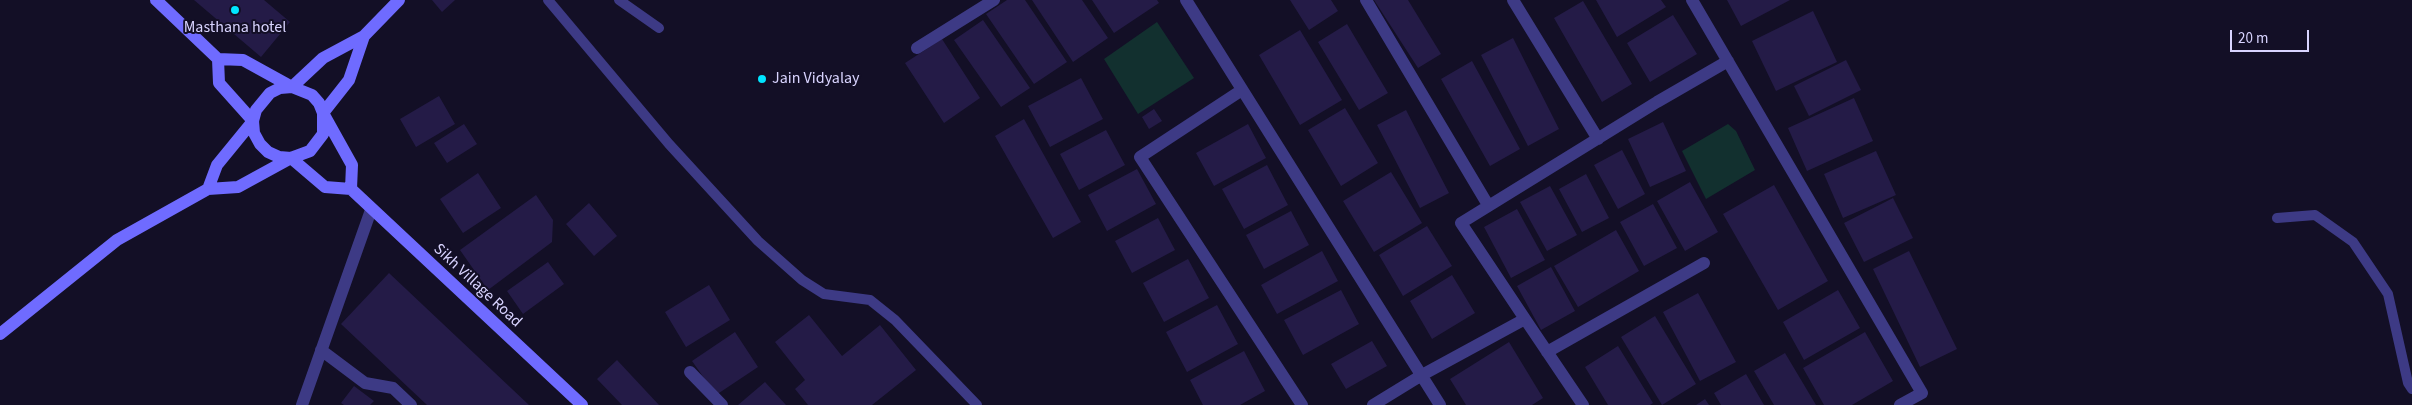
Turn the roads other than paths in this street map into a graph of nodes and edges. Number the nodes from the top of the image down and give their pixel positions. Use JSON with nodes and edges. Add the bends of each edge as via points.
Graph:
{"nodes":[{"id":1,"x":156,"y":0,"type":"edge"},
{"id":2,"x":398,"y":0,"type":"edge"},
{"id":3,"x":548,"y":0,"type":"edge"},
{"id":4,"x":619,"y":0,"type":"edge"},
{"id":5,"x":994,"y":0,"type":"edge"},
{"id":6,"x":1186,"y":0,"type":"edge"},
{"id":7,"x":1366,"y":0,"type":"edge"},
{"id":8,"x":1512,"y":0,"type":"edge"},
{"id":9,"x":1692,"y":0,"type":"edge"},
{"id":10,"x":659,"y":28,"type":"dead end"},
{"id":11,"x":364,"y":36,"type":"junction"},
{"id":12,"x":918,"y":48,"type":"dead end"},
{"id":13,"x":218,"y":59,"type":"junction"},
{"id":14,"x":1728,"y":61,"type":"junction"},
{"id":15,"x":292,"y":87,"type":"junction"},
{"id":16,"x":1242,"y":90,"type":"junction"},
{"id":17,"x":323,"y":113,"type":"junction"},
{"id":18,"x":253,"y":121,"type":"junction"},
{"id":19,"x":1598,"y":139,"type":"junction"},
{"id":20,"x":291,"y":158,"type":"junction"},
{"id":21,"x":208,"y":189,"type":"junction"},
{"id":22,"x":351,"y":189,"type":"junction"},
{"id":23,"x":1488,"y":205,"type":"junction"},
{"id":24,"x":371,"y":210,"type":"junction"},
{"id":25,"x":2277,"y":218,"type":"dead end"},
{"id":26,"x":1704,"y":262,"type":"dead end"},
{"id":27,"x":1524,"y":319,"type":"junction"},
{"id":28,"x":0,"y":334,"type":"edge"},
{"id":29,"x":322,"y":350,"type":"junction"},
{"id":30,"x":1547,"y":352,"type":"junction"},
{"id":31,"x":690,"y":372,"type":"dead end"},
{"id":32,"x":1422,"y":374,"type":"junction"},
{"id":33,"x":2412,"y":389,"type":"edge"},
{"id":34,"x":576,"y":403,"type":"edge"},
{"id":35,"x":302,"y":405,"type":"edge"},
{"id":36,"x":412,"y":405,"type":"edge"},
{"id":37,"x":722,"y":405,"type":"edge"},
{"id":38,"x":977,"y":405,"type":"edge"},
{"id":39,"x":1302,"y":405,"type":"edge"},
{"id":40,"x":1373,"y":405,"type":"edge"},
{"id":41,"x":1440,"y":405,"type":"edge"},
{"id":42,"x":1583,"y":405,"type":"edge"},
{"id":43,"x":1900,"y":405,"type":"edge"}],
"edges":[{"from":1,"to":13,"type":"main road"},
{"from":2,"to":11,"type":"main road"},
{"from":3,"to":38,"type":"lane","via":[[669,144],[758,241],[802,280],[824,294],[870,300],[895,320]]},
{"from":4,"to":10,"type":"lane"},
{"from":5,"to":12,"type":"street"},
{"from":6,"to":16,"type":"street"},
{"from":7,"to":23,"type":"street"},
{"from":8,"to":19,"type":"street"},
{"from":9,"to":14,"type":"street"},
{"from":11,"to":15,"type":"main road","via":[[323,58]]},
{"from":11,"to":17,"type":"main road","via":[[349,80]]},
{"from":13,"to":15,"type":"main road","via":[[243,60]]},
{"from":13,"to":18,"type":"main road","via":[[219,83]]},
{"from":14,"to":19,"type":"street"},
{"from":14,"to":43,"type":"street","via":[[1922,393]]},
{"from":15,"to":17,"type":"main road","via":[[312,95]]},
{"from":15,"to":18,"type":"main road","via":[[270,93],[256,110]]},
{"from":16,"to":32,"type":"street"},
{"from":16,"to":39,"type":"street","via":[[1140,157]]},
{"from":17,"to":20,"type":"main road","via":[[325,124],[318,144],[306,154]]},
{"from":17,"to":22,"type":"main road","via":[[352,165]]},
{"from":18,"to":20,"type":"main road","via":[[254,133],[264,148],[279,157]]},
{"from":18,"to":21,"type":"main road","via":[[217,166]]},
{"from":19,"to":23,"type":"street"},
{"from":20,"to":21,"type":"main road","via":[[238,186]]},
{"from":20,"to":22,"type":"main road","via":[[325,187]]},
{"from":21,"to":28,"type":"main road","via":[[117,240]]},
{"from":22,"to":24,"type":"main road","name":"Sikh Village Road"},
{"from":23,"to":27,"type":"street","via":[[1461,223]]},
{"from":24,"to":29,"type":"street"},
{"from":24,"to":34,"type":"main road","name":"Sikh Village Road"},
{"from":25,"to":33,"type":"lane","via":[[2315,214],[2353,242],[2388,294]]},
{"from":26,"to":30,"type":"street"},
{"from":27,"to":30,"type":"street"},
{"from":27,"to":32,"type":"street"},
{"from":29,"to":35,"type":"street"},
{"from":29,"to":36,"type":"street","via":[[365,383],[393,388]]},
{"from":30,"to":42,"type":"street"},
{"from":31,"to":37,"type":"street"},
{"from":32,"to":40,"type":"street"},
{"from":32,"to":41,"type":"street"}]}
